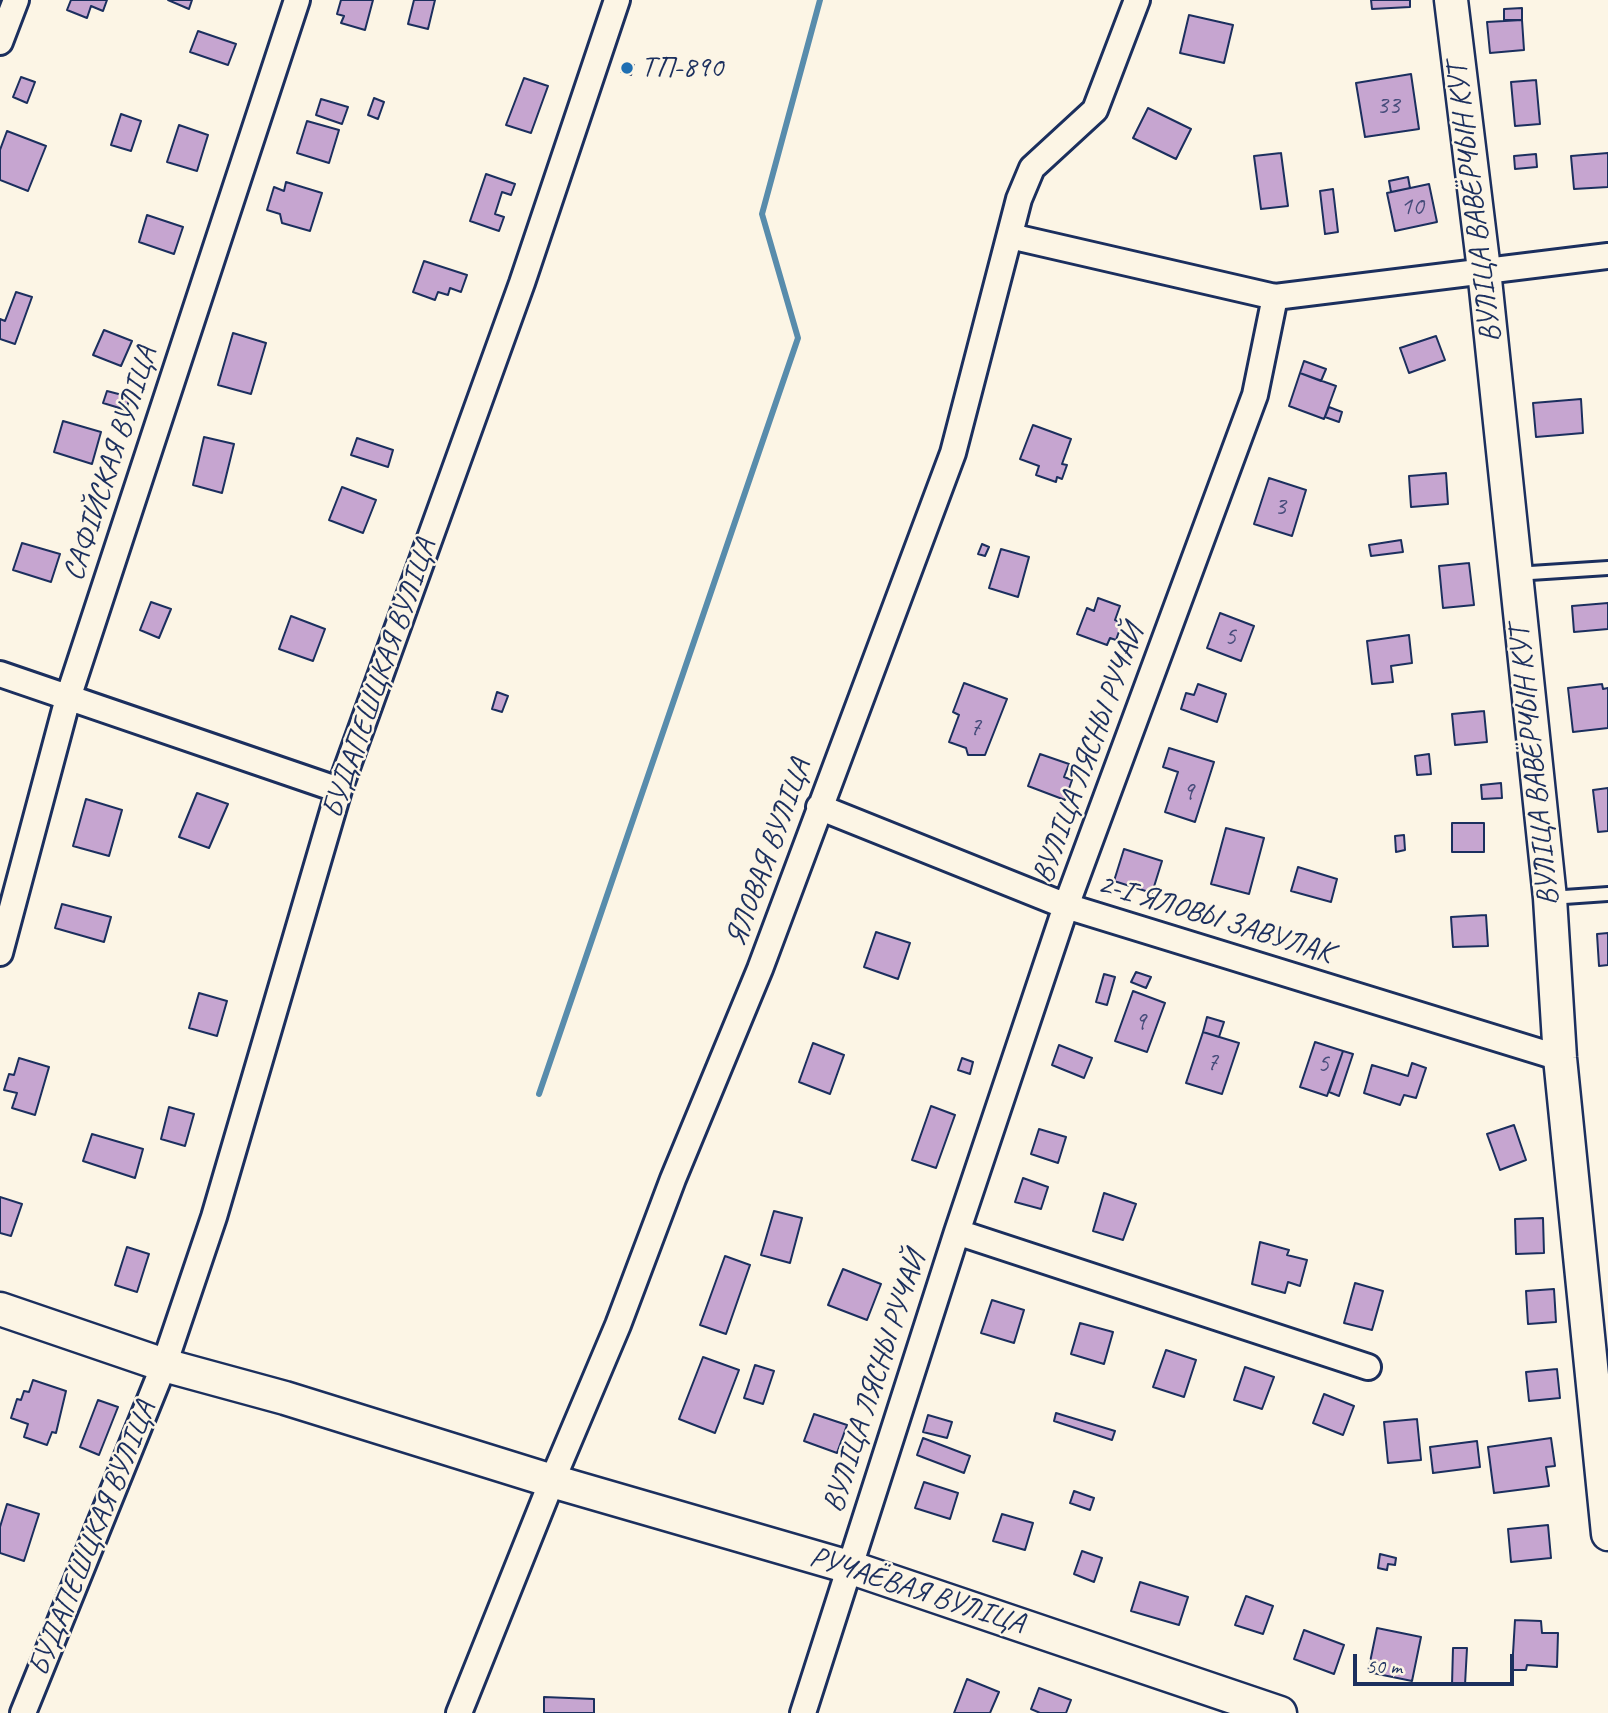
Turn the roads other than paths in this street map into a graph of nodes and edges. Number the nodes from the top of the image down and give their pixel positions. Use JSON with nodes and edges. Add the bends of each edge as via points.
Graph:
{"nodes":[{"id":1,"x":16,"y":0,"type":"edge"},
{"id":2,"x":297,"y":0,"type":"edge"},
{"id":3,"x":617,"y":0,"type":"edge"},
{"id":4,"x":1137,"y":0,"type":"edge"},
{"id":5,"x":1451,"y":0,"type":"edge"},
{"id":6,"x":0,"y":42,"type":"edge"},
{"id":7,"x":1010,"y":236,"type":"junction"},
{"id":8,"x":1608,"y":256,"type":"edge"},
{"id":9,"x":1484,"y":270,"type":"junction"},
{"id":10,"x":1275,"y":297,"type":"junction"},
{"id":11,"x":1608,"y":568,"type":"edge"},
{"id":12,"x":1514,"y":574,"type":"junction"},
{"id":13,"x":0,"y":674,"type":"edge"},
{"id":14,"x":68,"y":698,"type":"junction"},
{"id":15,"x":339,"y":790,"type":"junction"},
{"id":16,"x":819,"y":807,"type":"junction"},
{"id":17,"x":1608,"y":894,"type":"edge"},
{"id":18,"x":1550,"y":898,"type":"junction"},
{"id":19,"x":1066,"y":906,"type":"junction"},
{"id":20,"x":0,"y":953,"type":"edge"},
{"id":21,"x":1560,"y":1058,"type":"junction"},
{"id":22,"x":957,"y":1232,"type":"junction"},
{"id":23,"x":0,"y":1309,"type":"edge"},
{"id":24,"x":164,"y":1365,"type":"junction"},
{"id":25,"x":1368,"y":1367,"type":"dead end"},
{"id":26,"x":552,"y":1481,"type":"junction"},
{"id":27,"x":1608,"y":1534,"type":"edge"},
{"id":28,"x":849,"y":1567,"type":"junction"},
{"id":29,"x":23,"y":1713,"type":"edge"},
{"id":30,"x":459,"y":1713,"type":"edge"},
{"id":31,"x":803,"y":1713,"type":"edge"},
{"id":32,"x":1280,"y":1713,"type":"edge"}],
"edges":[{"from":1,"to":6,"type":"street"},
{"from":2,"to":14,"type":"street","name":"САФІЙСКАЯ ВУЛІЦА"},
{"from":3,"to":15,"type":"street","name":"БУДАПЕШЦКАЯ ВУЛІЦА","via":[[522,284]]},
{"from":4,"to":7,"type":"street","name":"ЯЛОВАЯ ВУЛІЦА","via":[[1095,110],[1032,168]]},
{"from":5,"to":9,"type":"street","name":"ВУЛІЦА ВАВЁРЧЫН КУТ"},
{"from":7,"to":10,"type":"street"},
{"from":7,"to":16,"type":"street","name":"ЯЛОВАЯ ВУЛІЦА","via":[[953,453]]},
{"from":8,"to":9,"type":"street"},
{"from":9,"to":10,"type":"street"},
{"from":9,"to":12,"type":"street","name":"ВУЛІЦА ВАВЁРЧЫН КУТ"},
{"from":10,"to":19,"type":"street","name":"ВУЛІЦА ЛЯСНЫ РУЧАЙ","via":[[1255,395]]},
{"from":11,"to":12,"type":"lane"},
{"from":12,"to":18,"type":"street","name":"ВУЛІЦА ВАВЁРЧЫН КУТ"},
{"from":13,"to":14,"type":"street"},
{"from":14,"to":15,"type":"street"},
{"from":14,"to":20,"type":"street","name":"САФІЙСКАЯ ВУЛІЦА"},
{"from":15,"to":24,"type":"street","name":"БУДАПЕШЦКАЯ ВУЛІЦА","via":[[214,1217]]},
{"from":16,"to":19,"type":"street","name":"2-І ЯЛОВЫ ЗАВУЛАК"},
{"from":16,"to":26,"type":"street","name":"ЯЛОВАЯ ВУЛІЦА","via":[[760,969]]},
{"from":17,"to":18,"type":"lane"},
{"from":18,"to":21,"type":"street","name":"ВУЛІЦА ВАВЁРЧЫН КУТ"},
{"from":19,"to":21,"type":"street","name":"2-І ЯЛОВЫ ЗАВУЛАК"},
{"from":19,"to":22,"type":"street","name":"ВУЛІЦА ЛЯСНЫ РУЧАЙ"},
{"from":21,"to":27,"type":"street","name":"ВУЛІЦА ВАВЁРЧЫН КУТ"},
{"from":22,"to":25,"type":"street","name":"ВУЛІЦА ЛЯСНЫ РУЧАЙ"},
{"from":22,"to":28,"type":"street","name":"ВУЛІЦА ЛЯСНЫ РУЧАЙ"},
{"from":23,"to":24,"type":"street","name":"БУДАПЕШЦКАЯ ВУЛІЦА"},
{"from":24,"to":26,"type":"street","name":"РУЧАЁВАЯ ВУЛІЦА"},
{"from":24,"to":29,"type":"street","name":"БУДАПЕШЦКАЯ ВУЛІЦА"},
{"from":26,"to":28,"type":"street","name":"РУЧАЁВАЯ ВУЛІЦА"},
{"from":26,"to":30,"type":"street","name":"ЯЛОВАЯ ВУЛІЦА"},
{"from":28,"to":31,"type":"street","name":"ВУЛІЦА ЛЯСНЫ РУЧАЙ"},
{"from":28,"to":32,"type":"street","name":"РУЧАЁВАЯ ВУЛІЦА"}]}
